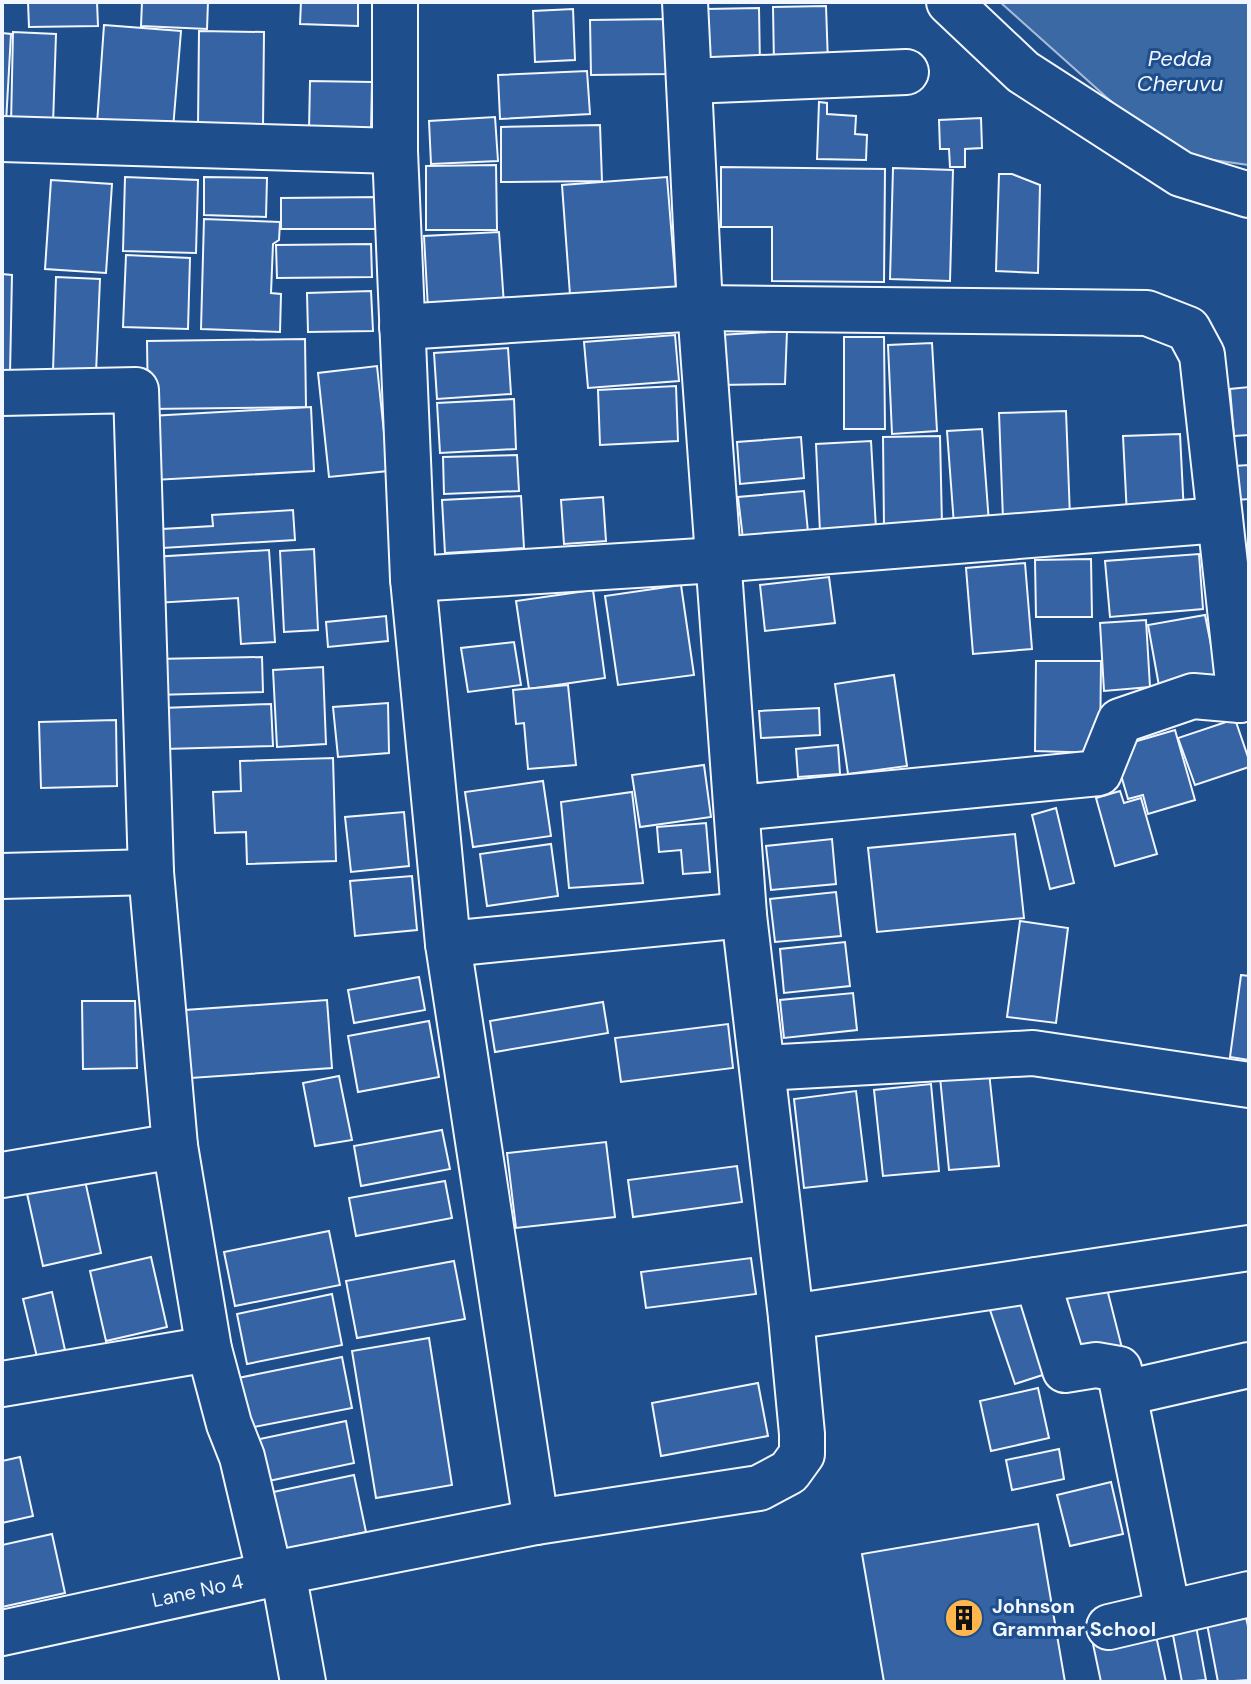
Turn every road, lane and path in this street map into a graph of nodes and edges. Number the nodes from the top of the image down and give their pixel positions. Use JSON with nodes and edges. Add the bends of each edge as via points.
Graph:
{"nodes":[{"id":1,"x":395,"y":2,"type":"edge"},
{"id":2,"x":685,"y":2,"type":"edge"},
{"id":3,"x":949,"y":2,"type":"edge"},
{"id":4,"x":906,"y":72,"type":"dead end"},
{"id":5,"x":689,"y":81,"type":"junction"},
{"id":6,"x":2,"y":139,"type":"edge"},
{"id":7,"x":395,"y":151,"type":"junction"},
{"id":8,"x":1249,"y":195,"type":"edge"},
{"id":9,"x":700,"y":308,"type":"junction"},
{"id":10,"x":402,"y":327,"type":"junction"},
{"id":11,"x":2,"y":393,"type":"edge"},
{"id":12,"x":1220,"y":520,"type":"junction"},
{"id":13,"x":717,"y":560,"type":"junction"},
{"id":14,"x":413,"y":579,"type":"junction"},
{"id":15,"x":1244,"y":698,"type":"edge"},
{"id":16,"x":738,"y":808,"type":"junction"},
{"id":17,"x":151,"y":872,"type":"junction"},
{"id":18,"x":2,"y":876,"type":"edge"},
{"id":19,"x":744,"y":915,"type":"junction"},
{"id":20,"x":448,"y":944,"type":"junction"},
{"id":21,"x":763,"y":1068,"type":"junction"},
{"id":22,"x":1249,"y":1085,"type":"edge"},
{"id":23,"x":175,"y":1146,"type":"junction"},
{"id":24,"x":2,"y":1175,"type":"edge"},
{"id":25,"x":1249,"y":1248,"type":"edge"},
{"id":26,"x":1037,"y":1280,"type":"junction"},
{"id":27,"x":791,"y":1317,"type":"junction"},
{"id":28,"x":209,"y":1349,"type":"junction"},
{"id":29,"x":1249,"y":1365,"type":"edge"},
{"id":30,"x":2,"y":1384,"type":"edge"},
{"id":31,"x":1125,"y":1393,"type":"junction"},
{"id":32,"x":536,"y":1522,"type":"junction"},
{"id":33,"x":276,"y":1573,"type":"junction"},
{"id":34,"x":1249,"y":1594,"type":"edge"},
{"id":35,"x":1168,"y":1612,"type":"junction"},
{"id":36,"x":1109,"y":1627,"type":"dead end"},
{"id":37,"x":2,"y":1633,"type":"edge"},
{"id":38,"x":303,"y":1682,"type":"edge"}],
"edges":[{"from":1,"to":7,"type":"street"},
{"from":2,"to":5,"type":"street","name":"Lane No 4"},
{"from":3,"to":8,"type":"street","via":[[1023,72],[1181,174]]},
{"from":4,"to":5,"type":"street"},
{"from":5,"to":9,"type":"street","name":"Lane No 4"},
{"from":6,"to":7,"type":"street"},
{"from":7,"to":10,"type":"street"},
{"from":9,"to":10,"type":"street"},
{"from":9,"to":12,"type":"street","via":[[1147,313],[1188,329],[1202,355]]},
{"from":9,"to":13,"type":"street","name":"Lane No 4"},
{"from":10,"to":14,"type":"street"},
{"from":11,"to":17,"type":"street","via":[[136,390]]},
{"from":12,"to":13,"type":"street"},
{"from":12,"to":15,"type":"street"},
{"from":13,"to":14,"type":"street"},
{"from":13,"to":16,"type":"street","name":"Lane No 4"},
{"from":14,"to":20,"type":"street"},
{"from":15,"to":16,"type":"street","via":[[1193,696],[1120,721],[1099,773]]},
{"from":16,"to":19,"type":"street","name":"Lane No 4"},
{"from":17,"to":18,"type":"street"},
{"from":17,"to":23,"type":"street"},
{"from":19,"to":20,"type":"street"},
{"from":19,"to":21,"type":"street","name":"Lane No 4"},
{"from":20,"to":32,"type":"street"},
{"from":21,"to":22,"type":"street","via":[[1033,1053]]},
{"from":21,"to":27,"type":"street","name":"Lane No 4"},
{"from":23,"to":24,"type":"street"},
{"from":23,"to":28,"type":"street"},
{"from":25,"to":26,"type":"street"},
{"from":26,"to":27,"type":"street"},
{"from":26,"to":31,"type":"street","via":[[1065,1370],[1096,1365],[1119,1369]]},
{"from":27,"to":32,"type":"street","name":"Lane No 4","via":[[802,1454],[789,1472],[759,1488]]},
{"from":28,"to":30,"type":"street"},
{"from":28,"to":33,"type":"street"},
{"from":29,"to":31,"type":"street"},
{"from":31,"to":35,"type":"street"},
{"from":32,"to":33,"type":"street","name":"Lane No 4"},
{"from":33,"to":37,"type":"street","name":"Lane No 4"},
{"from":33,"to":38,"type":"street"},
{"from":34,"to":35,"type":"street"},
{"from":35,"to":36,"type":"street"}]}
